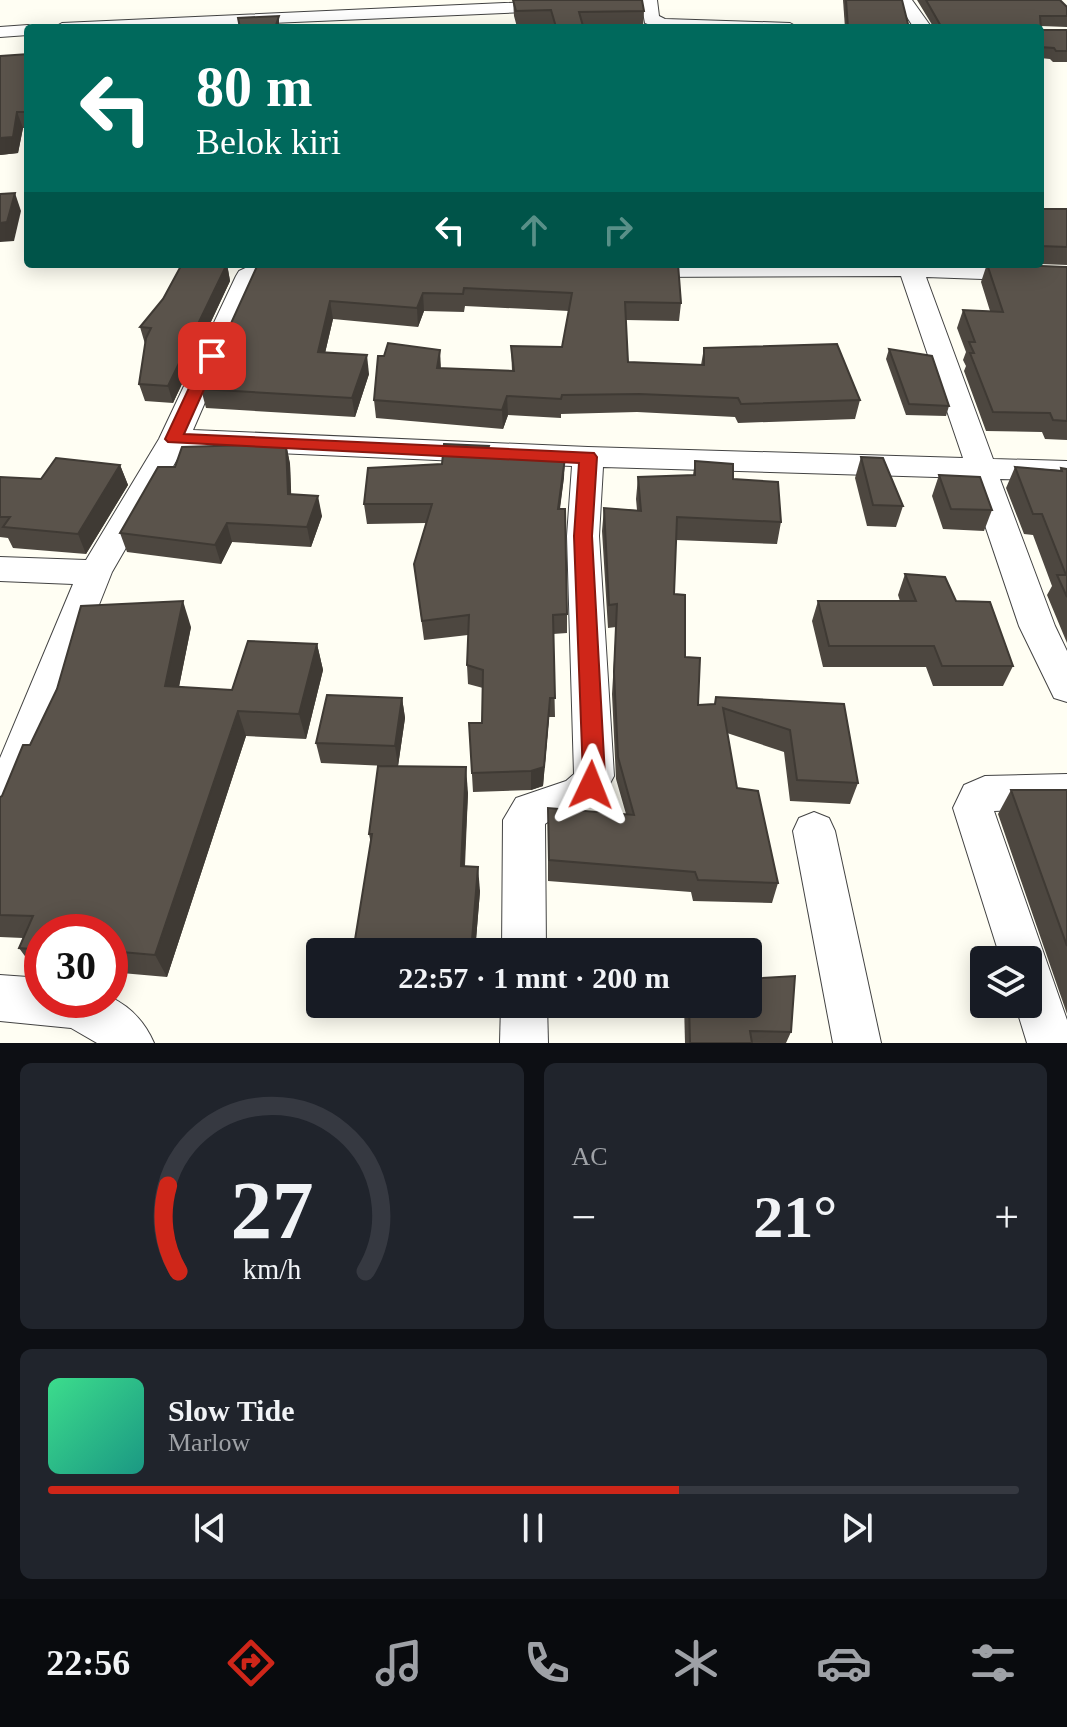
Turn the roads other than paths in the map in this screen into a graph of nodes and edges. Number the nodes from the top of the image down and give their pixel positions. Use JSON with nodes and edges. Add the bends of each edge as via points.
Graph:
{"nodes":[{"id":1,"x":904,"y":0,"type":"edge"},
{"id":2,"x":649,"y":1,"type":"edge"},
{"id":3,"x":106,"y":22,"type":"edge"},
{"id":4,"x":662,"y":24,"type":"edge"},
{"id":5,"x":920,"y":24,"type":"edge"},
{"id":6,"x":24,"y":30,"type":"edge"},
{"id":7,"x":0,"y":32,"type":"edge"},
{"id":8,"x":265,"y":268,"type":"edge"},
{"id":9,"x":752,"y":268,"type":"edge"},
{"id":10,"x":910,"y":268,"type":"edge"},
{"id":11,"x":944,"y":268,"type":"edge"},
{"id":12,"x":609,"y":269,"type":"edge"},
{"id":13,"x":1067,"y":275,"type":"edge"},
{"id":14,"x":174,"y":439,"type":"junction"},
{"id":15,"x":588,"y":457,"type":"junction"},
{"id":16,"x":982,"y":468,"type":"junction"},
{"id":17,"x":1067,"y":471,"type":"edge"},
{"id":18,"x":0,"y":569,"type":"edge"},
{"id":19,"x":95,"y":572,"type":"junction"},
{"id":20,"x":1067,"y":687,"type":"edge"},
{"id":21,"x":1067,"y":791,"type":"edge"},
{"id":22,"x":0,"y":806,"type":"edge"},
{"id":23,"x":814,"y":831,"type":"dead end"},
{"id":24,"x":524,"y":938,"type":"edge"},
{"id":25,"x":1019,"y":946,"type":"edge"},
{"id":26,"x":0,"y":998,"type":"edge"},
{"id":27,"x":1042,"y":1016,"type":"edge"},
{"id":28,"x":524,"y":1018,"type":"edge"},
{"id":29,"x":130,"y":1043,"type":"edge"},
{"id":30,"x":524,"y":1043,"type":"edge"},
{"id":31,"x":857,"y":1043,"type":"edge"},
{"id":32,"x":1051,"y":1043,"type":"edge"}],
"edges":[{"from":1,"to":5,"type":"street"},
{"from":2,"to":3,"type":"street"},
{"from":2,"to":4,"type":"street","via":[[651,19]]},
{"from":6,"to":7,"type":"street"},
{"from":8,"to":14,"type":"street","via":[[248,276]]},
{"from":9,"to":12,"type":"street"},
{"from":10,"to":16,"type":"street"},
{"from":11,"to":13,"type":"street"},
{"from":14,"to":15,"type":"street"},
{"from":14,"to":19,"type":"street"},
{"from":15,"to":16,"type":"street"},
{"from":15,"to":24,"type":"street","via":[[583,536],[594,776],[577,796],[534,807],[524,820]]},
{"from":16,"to":17,"type":"street"},
{"from":16,"to":20,"type":"street","via":[[1037,626]]},
{"from":18,"to":19,"type":"street"},
{"from":19,"to":22,"type":"street"},
{"from":21,"to":25,"type":"street","via":[[985,794],[973,808]]},
{"from":23,"to":31,"type":"street"},
{"from":26,"to":29,"type":"street","via":[[83,1006],[109,1021]]},
{"from":27,"to":32,"type":"street"},
{"from":28,"to":30,"type":"street"}]}
